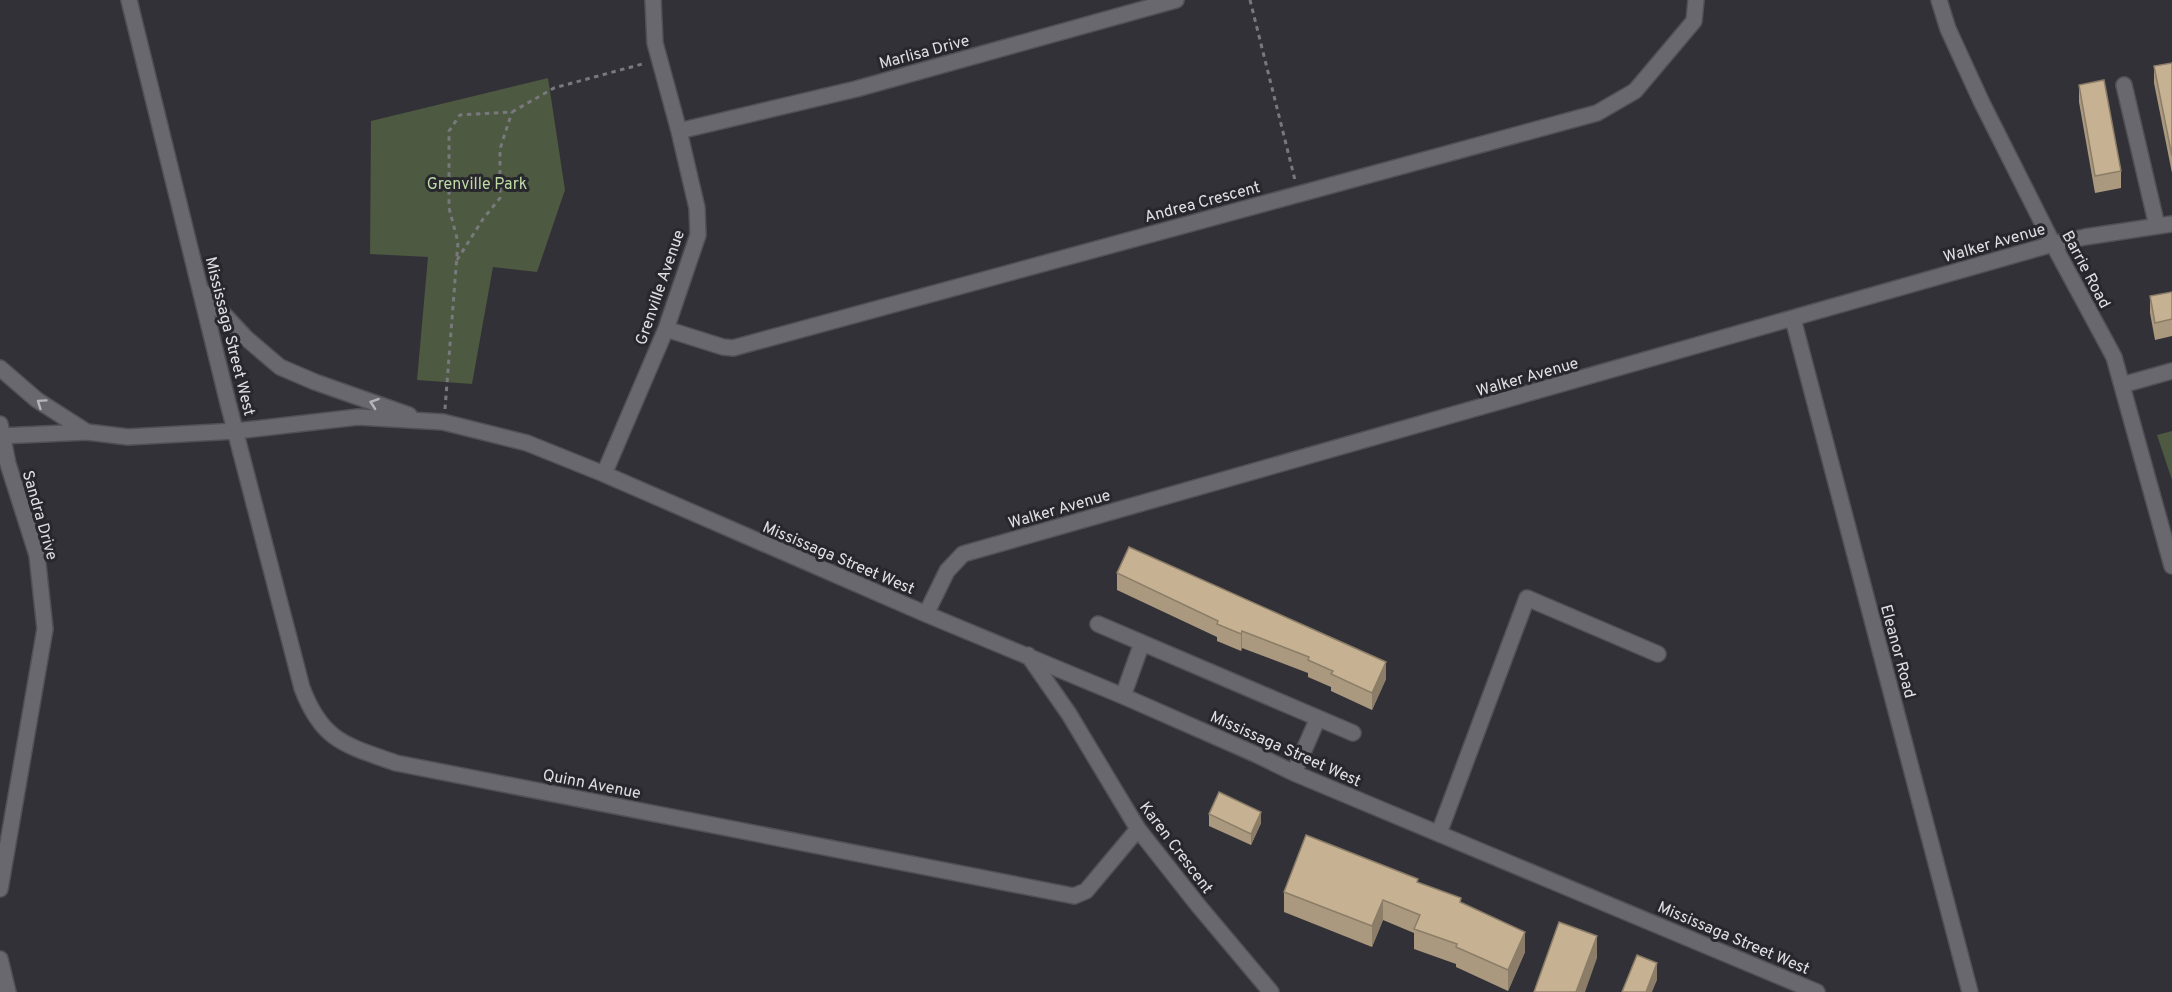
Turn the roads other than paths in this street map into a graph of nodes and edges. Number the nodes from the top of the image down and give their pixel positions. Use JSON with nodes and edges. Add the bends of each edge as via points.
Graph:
{"nodes":[{"id":1,"x":129,"y":0,"type":"edge"},
{"id":2,"x":653,"y":0,"type":"edge"},
{"id":3,"x":1176,"y":0,"type":"edge"},
{"id":4,"x":1696,"y":0,"type":"edge"},
{"id":5,"x":1940,"y":0,"type":"edge"},
{"id":6,"x":2124,"y":85,"type":"dead end"},
{"id":7,"x":679,"y":131,"type":"junction"},
{"id":8,"x":2165,"y":225,"type":"edge"},
{"id":9,"x":2053,"y":244,"type":"junction"},
{"id":10,"x":201,"y":290,"type":"junction"},
{"id":11,"x":1793,"y":319,"type":"junction"},
{"id":12,"x":666,"y":329,"type":"junction"},
{"id":13,"x":0,"y":368,"type":"edge"},
{"id":14,"x":2172,"y":371,"type":"edge"},
{"id":15,"x":2122,"y":385,"type":"junction"},
{"id":16,"x":436,"y":422,"type":"junction"},
{"id":17,"x":236,"y":431,"type":"junction"},
{"id":18,"x":1,"y":432,"type":"edge"},
{"id":19,"x":87,"y":432,"type":"junction"},
{"id":20,"x":604,"y":474,"type":"junction"},
{"id":21,"x":2172,"y":564,"type":"edge"},
{"id":22,"x":926,"y":614,"type":"junction"},
{"id":23,"x":1098,"y":624,"type":"dead end"},
{"id":24,"x":1142,"y":643,"type":"junction"},
{"id":25,"x":1658,"y":654,"type":"dead end"},
{"id":26,"x":1028,"y":655,"type":"junction"},
{"id":27,"x":1123,"y":696,"type":"junction"},
{"id":28,"x":1318,"y":718,"type":"junction"},
{"id":29,"x":1353,"y":733,"type":"dead end"},
{"id":30,"x":1294,"y":773,"type":"junction"},
{"id":31,"x":1138,"y":829,"type":"junction"},
{"id":32,"x":1439,"y":833,"type":"junction"},
{"id":33,"x":0,"y":889,"type":"edge"},
{"id":34,"x":0,"y":959,"type":"edge"},
{"id":35,"x":8,"y":992,"type":"edge"},
{"id":36,"x":1271,"y":992,"type":"edge"},
{"id":37,"x":1817,"y":992,"type":"edge"},
{"id":38,"x":1970,"y":992,"type":"edge"}],
"edges":[{"from":1,"to":10,"type":"street","name":"Mississaga Street West"},
{"from":2,"to":7,"type":"street","name":"Grenville Avenue","via":[[658,60]]},
{"from":3,"to":7,"type":"street","name":"Marlisa Drive","via":[[856,89]]},
{"from":4,"to":12,"type":"street","name":"Andrea Crescent","via":[[1694,21],[1635,91],[1597,113],[733,348]]},
{"from":5,"to":9,"type":"street","name":"Barrie Road","via":[[1948,29],[1982,103]]},
{"from":6,"to":8,"type":"street"},
{"from":7,"to":12,"type":"street","name":"Grenville Avenue","via":[[697,208],[698,235]]},
{"from":8,"to":9,"type":"street","name":"Walker Avenue"},
{"from":9,"to":11,"type":"street","name":"Walker Avenue"},
{"from":9,"to":15,"type":"street","name":"Barrie Road","via":[[2114,357]]},
{"from":16,"to":10,"type":"street","one_way":true,"via":[[280,367]]},
{"from":10,"to":17,"type":"street","name":"Mississaga Street West"},
{"from":11,"to":22,"type":"street","name":"Walker Avenue","via":[[963,554],[947,571]]},
{"from":11,"to":38,"type":"street","name":"Eleanor Road"},
{"from":12,"to":20,"type":"street","name":"Grenville Avenue"},
{"from":19,"to":13,"type":"street","one_way":true,"via":[[37,400]]},
{"from":14,"to":15,"type":"street"},
{"from":15,"to":21,"type":"street","name":"Barrie Road"},
{"from":16,"to":17,"type":"street","name":"Mississaga Street West","via":[[358,417]]},
{"from":16,"to":20,"type":"street","name":"Mississaga Street West","via":[[527,443]]},
{"from":17,"to":19,"type":"street","via":[[128,437]]},
{"from":17,"to":31,"type":"street","name":"Quinn Avenue","via":[[305,696],[311,712],[327,732],[355,749],[396,763],[1074,896],[1086,891]]},
{"from":18,"to":19,"type":"street"},
{"from":18,"to":33,"type":"street","name":"Sandra Drive","via":[[37,555],[45,629]]},
{"from":20,"to":22,"type":"street","name":"Mississaga Street West"},
{"from":22,"to":26,"type":"street","name":"Mississaga Street West"},
{"from":23,"to":24,"type":"street"},
{"from":24,"to":27,"type":"street"},
{"from":24,"to":28,"type":"street"},
{"from":25,"to":32,"type":"street","via":[[1527,598]]},
{"from":26,"to":27,"type":"street","name":"Mississaga Street West"},
{"from":26,"to":31,"type":"street","name":"Karen Crescent","via":[[1069,714]]},
{"from":27,"to":30,"type":"street","name":"Mississaga Street West"},
{"from":28,"to":29,"type":"street"},
{"from":28,"to":30,"type":"street"},
{"from":30,"to":32,"type":"street","name":"Mississaga Street West"},
{"from":31,"to":36,"type":"street","name":"Karen Crescent"},
{"from":32,"to":37,"type":"street","name":"Mississaga Street West"},
{"from":34,"to":35,"type":"street"}]}
